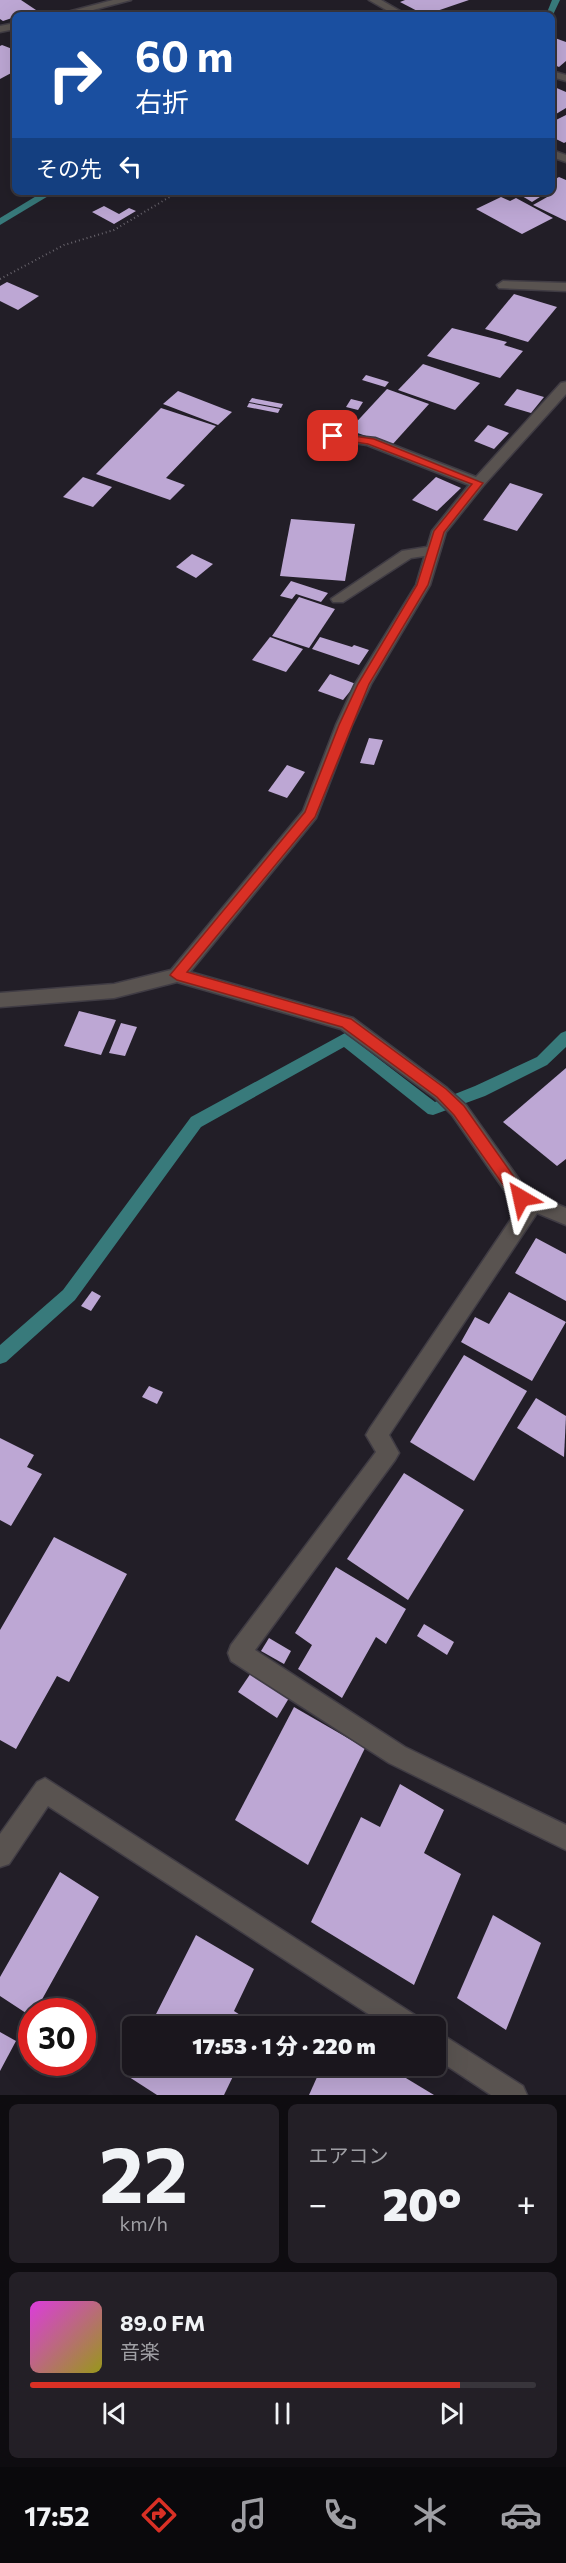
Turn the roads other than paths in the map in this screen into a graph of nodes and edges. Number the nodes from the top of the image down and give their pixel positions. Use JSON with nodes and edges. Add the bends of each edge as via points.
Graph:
{"nodes":[{"id":1,"x":126,"y":0,"type":"edge"},
{"id":2,"x":374,"y":0,"type":"edge"},
{"id":3,"x":75,"y":12,"type":"edge"},
{"id":4,"x":396,"y":12,"type":"edge"},
{"id":5,"x":502,"y":285,"type":"dead end"},
{"id":6,"x":566,"y":287,"type":"edge"},
{"id":7,"x":566,"y":386,"type":"edge"},
{"id":8,"x":333,"y":436,"type":"dead end"},
{"id":9,"x":478,"y":483,"type":"junction"},
{"id":10,"x":433,"y":551,"type":"junction"},
{"id":11,"x":338,"y":599,"type":"dead end"},
{"id":12,"x":177,"y":975,"type":"junction"},
{"id":13,"x":0,"y":1000,"type":"edge"},
{"id":14,"x":533,"y":1203,"type":"junction"},
{"id":15,"x":566,"y":1217,"type":"edge"},
{"id":16,"x":566,"y":1838,"type":"edge"},
{"id":17,"x":0,"y":1855,"type":"edge"},
{"id":18,"x":394,"y":2016,"type":"edge"},
{"id":19,"x":446,"y":2050,"type":"edge"},
{"id":20,"x":514,"y":2095,"type":"edge"}],
"edges":[{"from":1,"to":3,"type":"street"},
{"from":2,"to":4,"type":"street"},
{"from":5,"to":6,"type":"street"},
{"from":7,"to":9,"type":"street"},
{"from":8,"to":9,"type":"street","via":[[370,441]]},
{"from":9,"to":10,"type":"street","via":[[439,531]]},
{"from":10,"to":11,"type":"street","via":[[407,554]]},
{"from":10,"to":12,"type":"street","via":[[423,585],[359,694],[310,814]]},
{"from":12,"to":13,"type":"street","via":[[114,991]]},
{"from":12,"to":14,"type":"street","via":[[347,1023],[459,1110],[521,1198]]},
{"from":14,"to":15,"type":"street"},
{"from":14,"to":16,"type":"street","via":[[377,1435],[388,1453],[239,1653],[397,1755]]},
{"from":17,"to":18,"type":"street","via":[[45,1790]]},
{"from":19,"to":20,"type":"street"}]}
